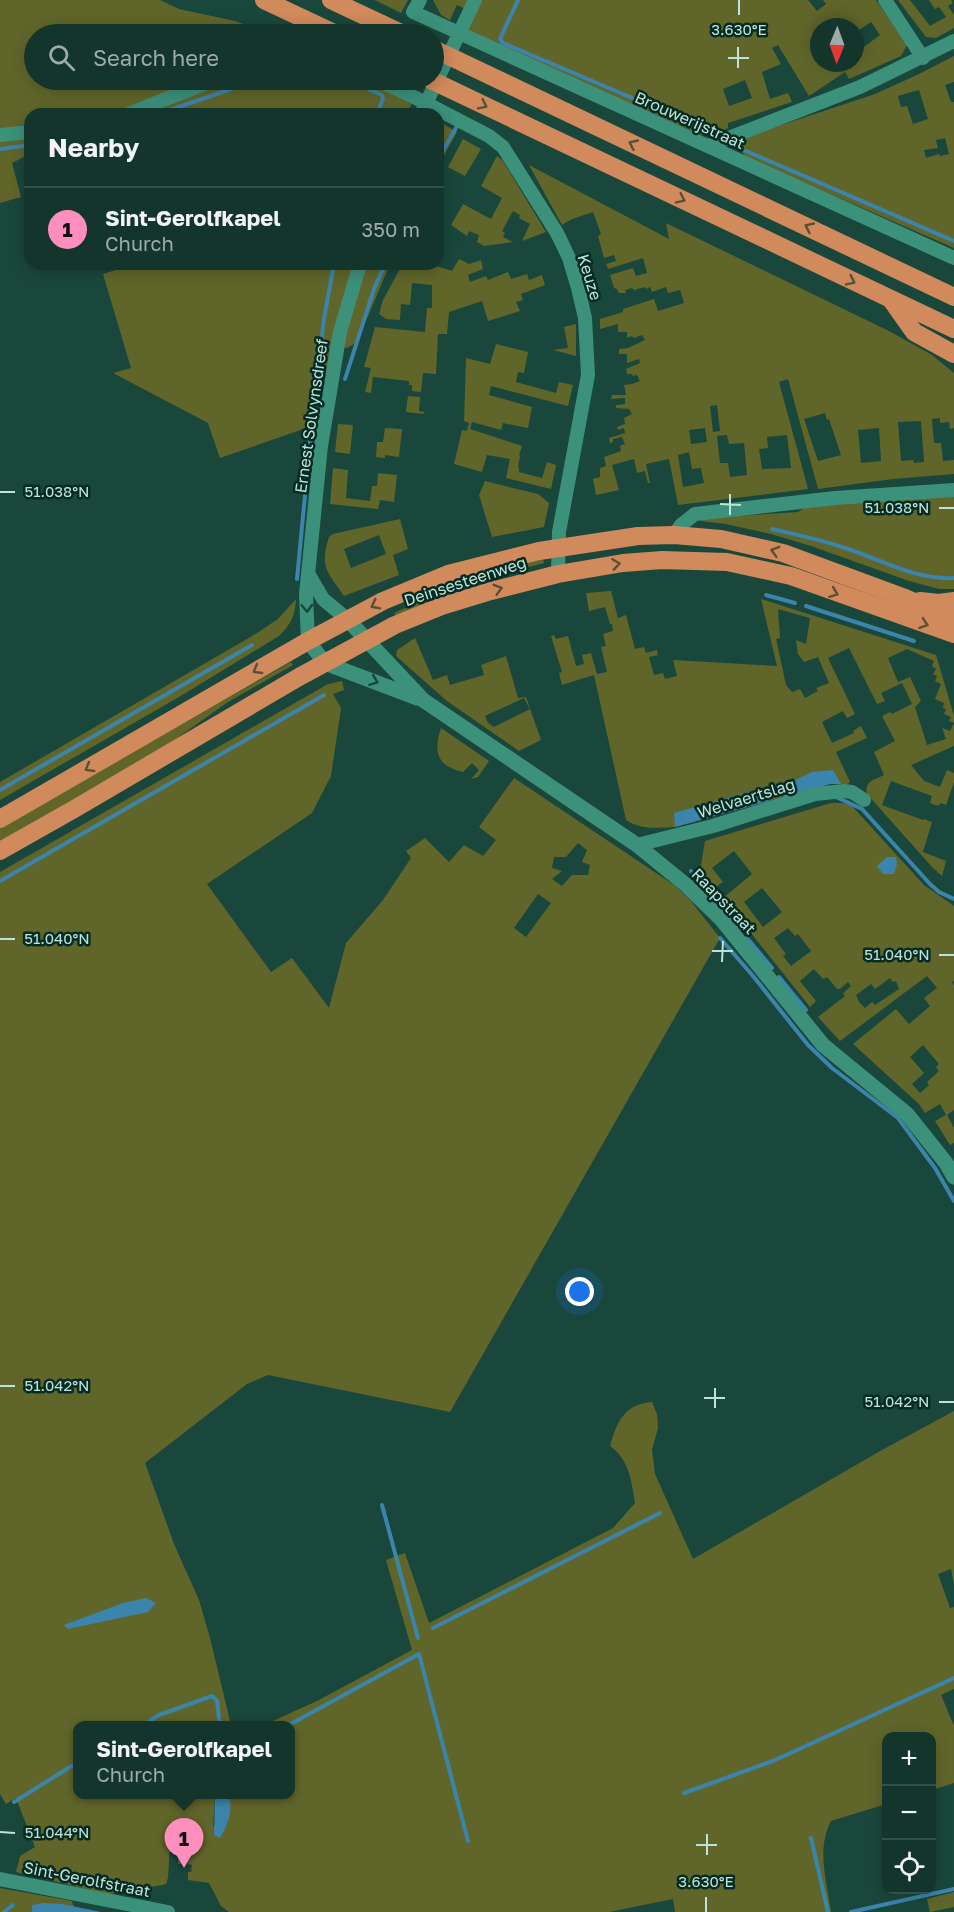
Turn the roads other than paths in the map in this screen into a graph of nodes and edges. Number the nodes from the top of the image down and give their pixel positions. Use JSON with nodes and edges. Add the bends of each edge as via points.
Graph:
{"nodes":[{"id":1,"x":264,"y":0,"type":"edge"},
{"id":2,"x":331,"y":0,"type":"edge"},
{"id":3,"x":474,"y":0,"type":"edge"},
{"id":4,"x":885,"y":0,"type":"edge"},
{"id":5,"x":416,"y":6,"type":"edge"},
{"id":6,"x":315,"y":24,"type":"edge"},
{"id":7,"x":382,"y":24,"type":"edge"},
{"id":8,"x":954,"y":41,"type":"edge"},
{"id":9,"x":444,"y":54,"type":"edge"},
{"id":10,"x":923,"y":57,"type":"junction"},
{"id":11,"x":444,"y":65,"type":"edge"},
{"id":12,"x":444,"y":87,"type":"edge"},
{"id":13,"x":189,"y":90,"type":"edge"},
{"id":14,"x":398,"y":90,"type":"edge"},
{"id":15,"x":432,"y":90,"type":"edge"},
{"id":16,"x":143,"y":108,"type":"edge"},
{"id":17,"x":424,"y":108,"type":"edge"},
{"id":18,"x":435,"y":108,"type":"edge"},
{"id":19,"x":444,"y":113,"type":"edge"},
{"id":20,"x":24,"y":133,"type":"edge"},
{"id":21,"x":0,"y":135,"type":"edge"},
{"id":22,"x":708,"y":146,"type":"junction"},
{"id":23,"x":954,"y":258,"type":"edge"},
{"id":24,"x":358,"y":270,"type":"edge"},
{"id":25,"x":954,"y":297,"type":"edge"},
{"id":26,"x":891,"y":300,"type":"junction"},
{"id":27,"x":954,"y":330,"type":"edge"},
{"id":28,"x":954,"y":354,"type":"edge"},
{"id":29,"x":954,"y":490,"type":"edge"},
{"id":30,"x":674,"y":535,"type":"junction"},
{"id":31,"x":559,"y":547,"type":"junction"},
{"id":32,"x":675,"y":559,"type":"junction"},
{"id":33,"x":558,"y":574,"type":"junction"},
{"id":34,"x":309,"y":575,"type":"junction"},
{"id":35,"x":905,"y":598,"type":"junction"},
{"id":36,"x":954,"y":601,"type":"edge"},
{"id":37,"x":347,"y":619,"type":"junction"},
{"id":38,"x":954,"y":619,"type":"edge"},
{"id":39,"x":954,"y":634,"type":"edge"},
{"id":40,"x":366,"y":640,"type":"junction"},
{"id":41,"x":308,"y":641,"type":"junction"},
{"id":42,"x":325,"y":663,"type":"junction"},
{"id":43,"x":423,"y":700,"type":"junction"},
{"id":44,"x":864,"y":800,"type":"dead end"},
{"id":45,"x":0,"y":819,"type":"edge"},
{"id":46,"x":637,"y":845,"type":"junction"},
{"id":47,"x":0,"y":851,"type":"edge"},
{"id":48,"x":954,"y":1177,"type":"edge"},
{"id":49,"x":0,"y":1879,"type":"edge"},
{"id":50,"x":168,"y":1912,"type":"edge"}],
"edges":[{"from":1,"to":6,"type":"highway"},
{"from":2,"to":7,"type":"highway"},
{"from":3,"to":11,"type":"street"},
{"from":4,"to":10,"type":"street"},
{"from":5,"to":22,"type":"street","name":"Brouwerijstraat"},
{"from":8,"to":10,"type":"street"},
{"from":25,"to":9,"type":"highway","one_way":true},
{"from":10,"to":22,"type":"street","via":[[860,87]]},
{"from":12,"to":26,"type":"highway","one_way":true},
{"from":13,"to":16,"type":"street"},
{"from":14,"to":18,"type":"street","name":"Keuze"},
{"from":15,"to":17,"type":"street"},
{"from":19,"to":31,"type":"street","name":"Keuze","via":[[503,147],[557,233],[578,288],[585,318],[588,375],[567,481]]},
{"from":20,"to":21,"type":"street"},
{"from":22,"to":23,"type":"street","name":"Brouwerijstraat"},
{"from":24,"to":34,"type":"street","name":"Ernest Solvynsdreef","via":[[340,332],[324,425]]},
{"from":26,"to":27,"type":"highway"},
{"from":26,"to":28,"type":"highway","via":[[914,332]]},
{"from":29,"to":30,"type":"street","via":[[835,498],[695,514]]},
{"from":30,"to":31,"type":"highway","name":"Deinsesteenweg"},
{"from":30,"to":32,"type":"highway"},
{"from":35,"to":30,"type":"highway","name":"Deinsesteenweg","one_way":true,"via":[[783,553],[721,539]]},
{"from":31,"to":33,"type":"street","name":"Keuze"},
{"from":31,"to":37,"type":"highway","name":"Deinsesteenweg","one_way":true,"via":[[448,574]]},
{"from":33,"to":32,"type":"highway","name":"Deinsesteenweg","one_way":true},
{"from":32,"to":39,"type":"highway","name":"Deinsesteenweg","one_way":true,"via":[[727,562],[791,576]]},
{"from":40,"to":33,"type":"highway","name":"Deinsesteenweg","one_way":true,"via":[[442,606]]},
{"from":34,"to":37,"type":"street","via":[[323,599]]},
{"from":34,"to":41,"type":"street","name":"Ernest Solvynsdreef","one_way":true},
{"from":35,"to":36,"type":"highway","via":[[927,603]]},
{"from":35,"to":38,"type":"highway","name":"Deinsesteenweg"},
{"from":37,"to":40,"type":"street","name":"Raapstraat"},
{"from":37,"to":41,"type":"highway","name":"Deinsesteenweg"},
{"from":40,"to":42,"type":"highway","name":"Deinsesteenweg"},
{"from":40,"to":43,"type":"street","name":"Raapstraat"},
{"from":41,"to":42,"type":"street"},
{"from":41,"to":45,"type":"highway","name":"Deinsesteenweg","one_way":true},
{"from":42,"to":43,"type":"street","name":"Raapstraat","one_way":true},
{"from":42,"to":47,"type":"highway","name":"Deinsesteenweg"},
{"from":43,"to":46,"type":"street","name":"Raapstraat"},
{"from":44,"to":46,"type":"street","name":"Welvaertslag","via":[[844,791],[815,794]]},
{"from":46,"to":48,"type":"street","name":"Raapstraat","via":[[721,919],[823,1045],[907,1114]]},
{"from":49,"to":50,"type":"street","name":"Sint-Gerolfstraat"}]}
